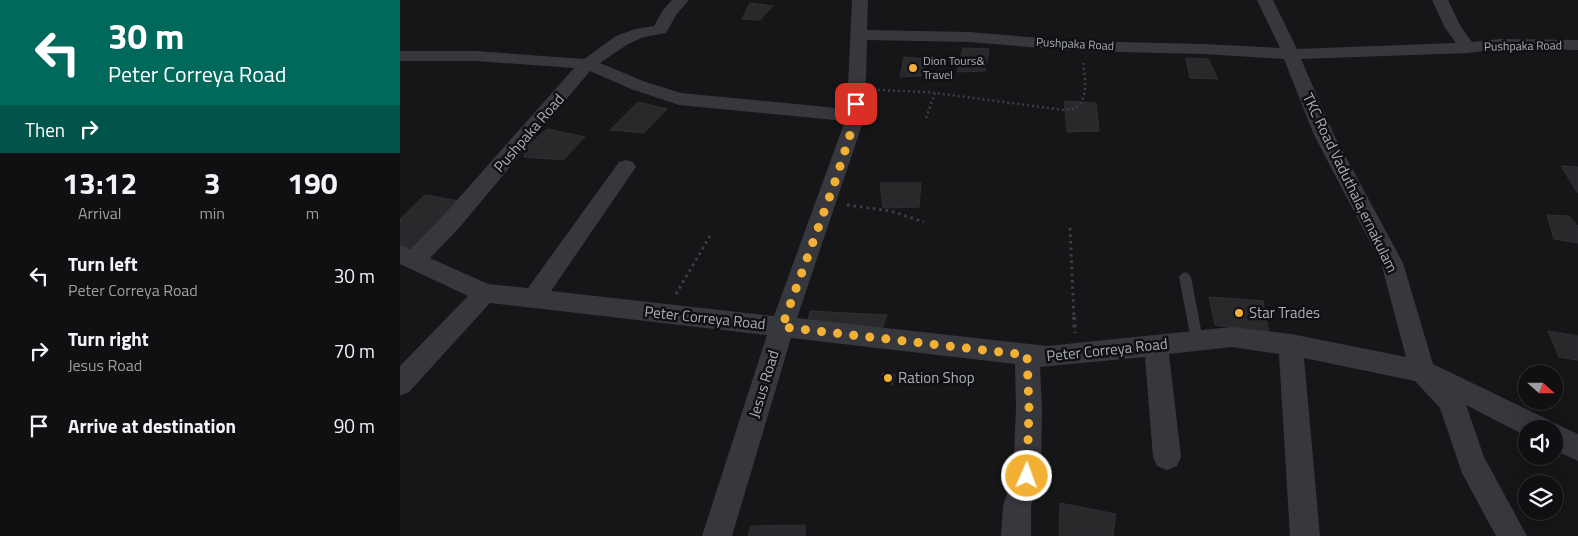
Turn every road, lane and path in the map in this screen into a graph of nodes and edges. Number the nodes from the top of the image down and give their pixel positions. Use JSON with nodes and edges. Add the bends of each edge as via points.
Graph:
{"nodes":[{"id":1,"x":681,"y":0,"type":"edge"},
{"id":2,"x":860,"y":0,"type":"edge"},
{"id":3,"x":1265,"y":0,"type":"edge"},
{"id":4,"x":1440,"y":0,"type":"edge"},
{"id":5,"x":859,"y":35,"type":"junction"},
{"id":6,"x":1578,"y":45,"type":"edge"},
{"id":7,"x":1082,"y":46,"type":"junction"},
{"id":8,"x":1468,"y":48,"type":"junction"},
{"id":9,"x":1291,"y":54,"type":"junction"},
{"id":10,"x":400,"y":56,"type":"edge"},
{"id":11,"x":587,"y":64,"type":"junction"},
{"id":12,"x":857,"y":91,"type":"junction"},
{"id":13,"x":935,"y":93,"type":"junction"},
{"id":14,"x":856,"y":116,"type":"junction"},
{"id":15,"x":926,"y":118,"type":"dead end"},
{"id":16,"x":626,"y":167,"type":"dead end"},
{"id":17,"x":827,"y":200,"type":"junction"},
{"id":18,"x":924,"y":222,"type":"dead end"},
{"id":19,"x":1070,"y":228,"type":"dead end"},
{"id":20,"x":710,"y":236,"type":"dead end"},
{"id":21,"x":407,"y":258,"type":"edge"},
{"id":22,"x":1185,"y":277,"type":"dead end"},
{"id":23,"x":484,"y":293,"type":"junction"},
{"id":24,"x":533,"y":299,"type":"junction"},
{"id":25,"x":664,"y":314,"type":"junction"},
{"id":26,"x":782,"y":327,"type":"junction"},
{"id":27,"x":1197,"y":340,"type":"junction"},
{"id":28,"x":1156,"y":345,"type":"junction"},
{"id":29,"x":1291,"y":345,"type":"junction"},
{"id":30,"x":1076,"y":354,"type":"junction"},
{"id":31,"x":1027,"y":355,"type":"junction"},
{"id":32,"x":1422,"y":371,"type":"junction"},
{"id":33,"x":400,"y":384,"type":"edge"},
{"id":34,"x":1522,"y":420,"type":"edge"},
{"id":35,"x":1563,"y":440,"type":"edge"},
{"id":36,"x":1578,"y":448,"type":"edge"},
{"id":37,"x":1167,"y":457,"type":"dead end"},
{"id":38,"x":717,"y":536,"type":"edge"},
{"id":39,"x":1016,"y":536,"type":"edge"},
{"id":40,"x":1305,"y":536,"type":"edge"},
{"id":41,"x":1512,"y":536,"type":"edge"}],
"edges":[{"from":1,"to":11,"type":"street","name":"Pushpaka Road","via":[[660,30],[641,32],[622,40]]},
{"from":2,"to":5,"type":"street","name":"Jesus Road"},
{"from":3,"to":9,"type":"street","name":"TKC Road Vaduthala,ernakulam"},
{"from":4,"to":8,"type":"street","via":[[1453,28]]},
{"from":5,"to":7,"type":"street","name":"Pushpaka Road","via":[[969,36]]},
{"from":5,"to":12,"type":"street","name":"Jesus Road"},
{"from":6,"to":8,"type":"street","name":"Pushpaka Road","via":[[1500,44]]},
{"from":7,"to":9,"type":"street","name":"Pushpaka Road"},
{"from":7,"to":13,"type":"path","via":[[1084,92],[1082,102],[1076,108],[1064,110]]},
{"from":8,"to":9,"type":"street","name":"Pushpaka Road"},
{"from":9,"to":32,"type":"street","name":"TKC Road Vaduthala,ernakulam","via":[[1327,141],[1392,263]]},
{"from":10,"to":11,"type":"street","via":[[475,56]]},
{"from":11,"to":14,"type":"street","via":[[680,99]]},
{"from":11,"to":21,"type":"street","name":"Pushpaka Road","via":[[451,222]]},
{"from":12,"to":13,"type":"path"},
{"from":12,"to":14,"type":"street","name":"Jesus Road"},
{"from":13,"to":15,"type":"path"},
{"from":14,"to":17,"type":"street","name":"Jesus Road"},
{"from":16,"to":24,"type":"street"},
{"from":17,"to":18,"type":"path","via":[[890,211]]},
{"from":17,"to":26,"type":"street","name":"Jesus Road"},
{"from":19,"to":30,"type":"path"},
{"from":20,"to":25,"type":"path"},
{"from":21,"to":23,"type":"street","name":"Peter Correya Road"},
{"from":22,"to":27,"type":"lane"},
{"from":23,"to":24,"type":"street","name":"Peter Correya Road"},
{"from":23,"to":33,"type":"street"},
{"from":24,"to":25,"type":"street","name":"Peter Correya Road"},
{"from":25,"to":26,"type":"street","name":"Peter Correya Road"},
{"from":26,"to":31,"type":"street","name":"Peter Correya Road"},
{"from":26,"to":38,"type":"street","name":"Jesus Road"},
{"from":27,"to":28,"type":"street","name":"Peter Correya Road"},
{"from":27,"to":29,"type":"street","name":"Peter Correya Road","via":[[1232,337]]},
{"from":28,"to":30,"type":"street","name":"Peter Correya Road"},
{"from":28,"to":37,"type":"street"},
{"from":29,"to":32,"type":"street","name":"Peter Correya Road"},
{"from":29,"to":40,"type":"street"},
{"from":30,"to":31,"type":"street","name":"Peter Correya Road"},
{"from":31,"to":39,"type":"street","via":[[1027,476],[1017,506]]},
{"from":32,"to":34,"type":"street","name":"Peter Correya Road"},
{"from":32,"to":41,"type":"street","via":[[1451,401],[1472,463]]},
{"from":35,"to":36,"type":"street"}]}
